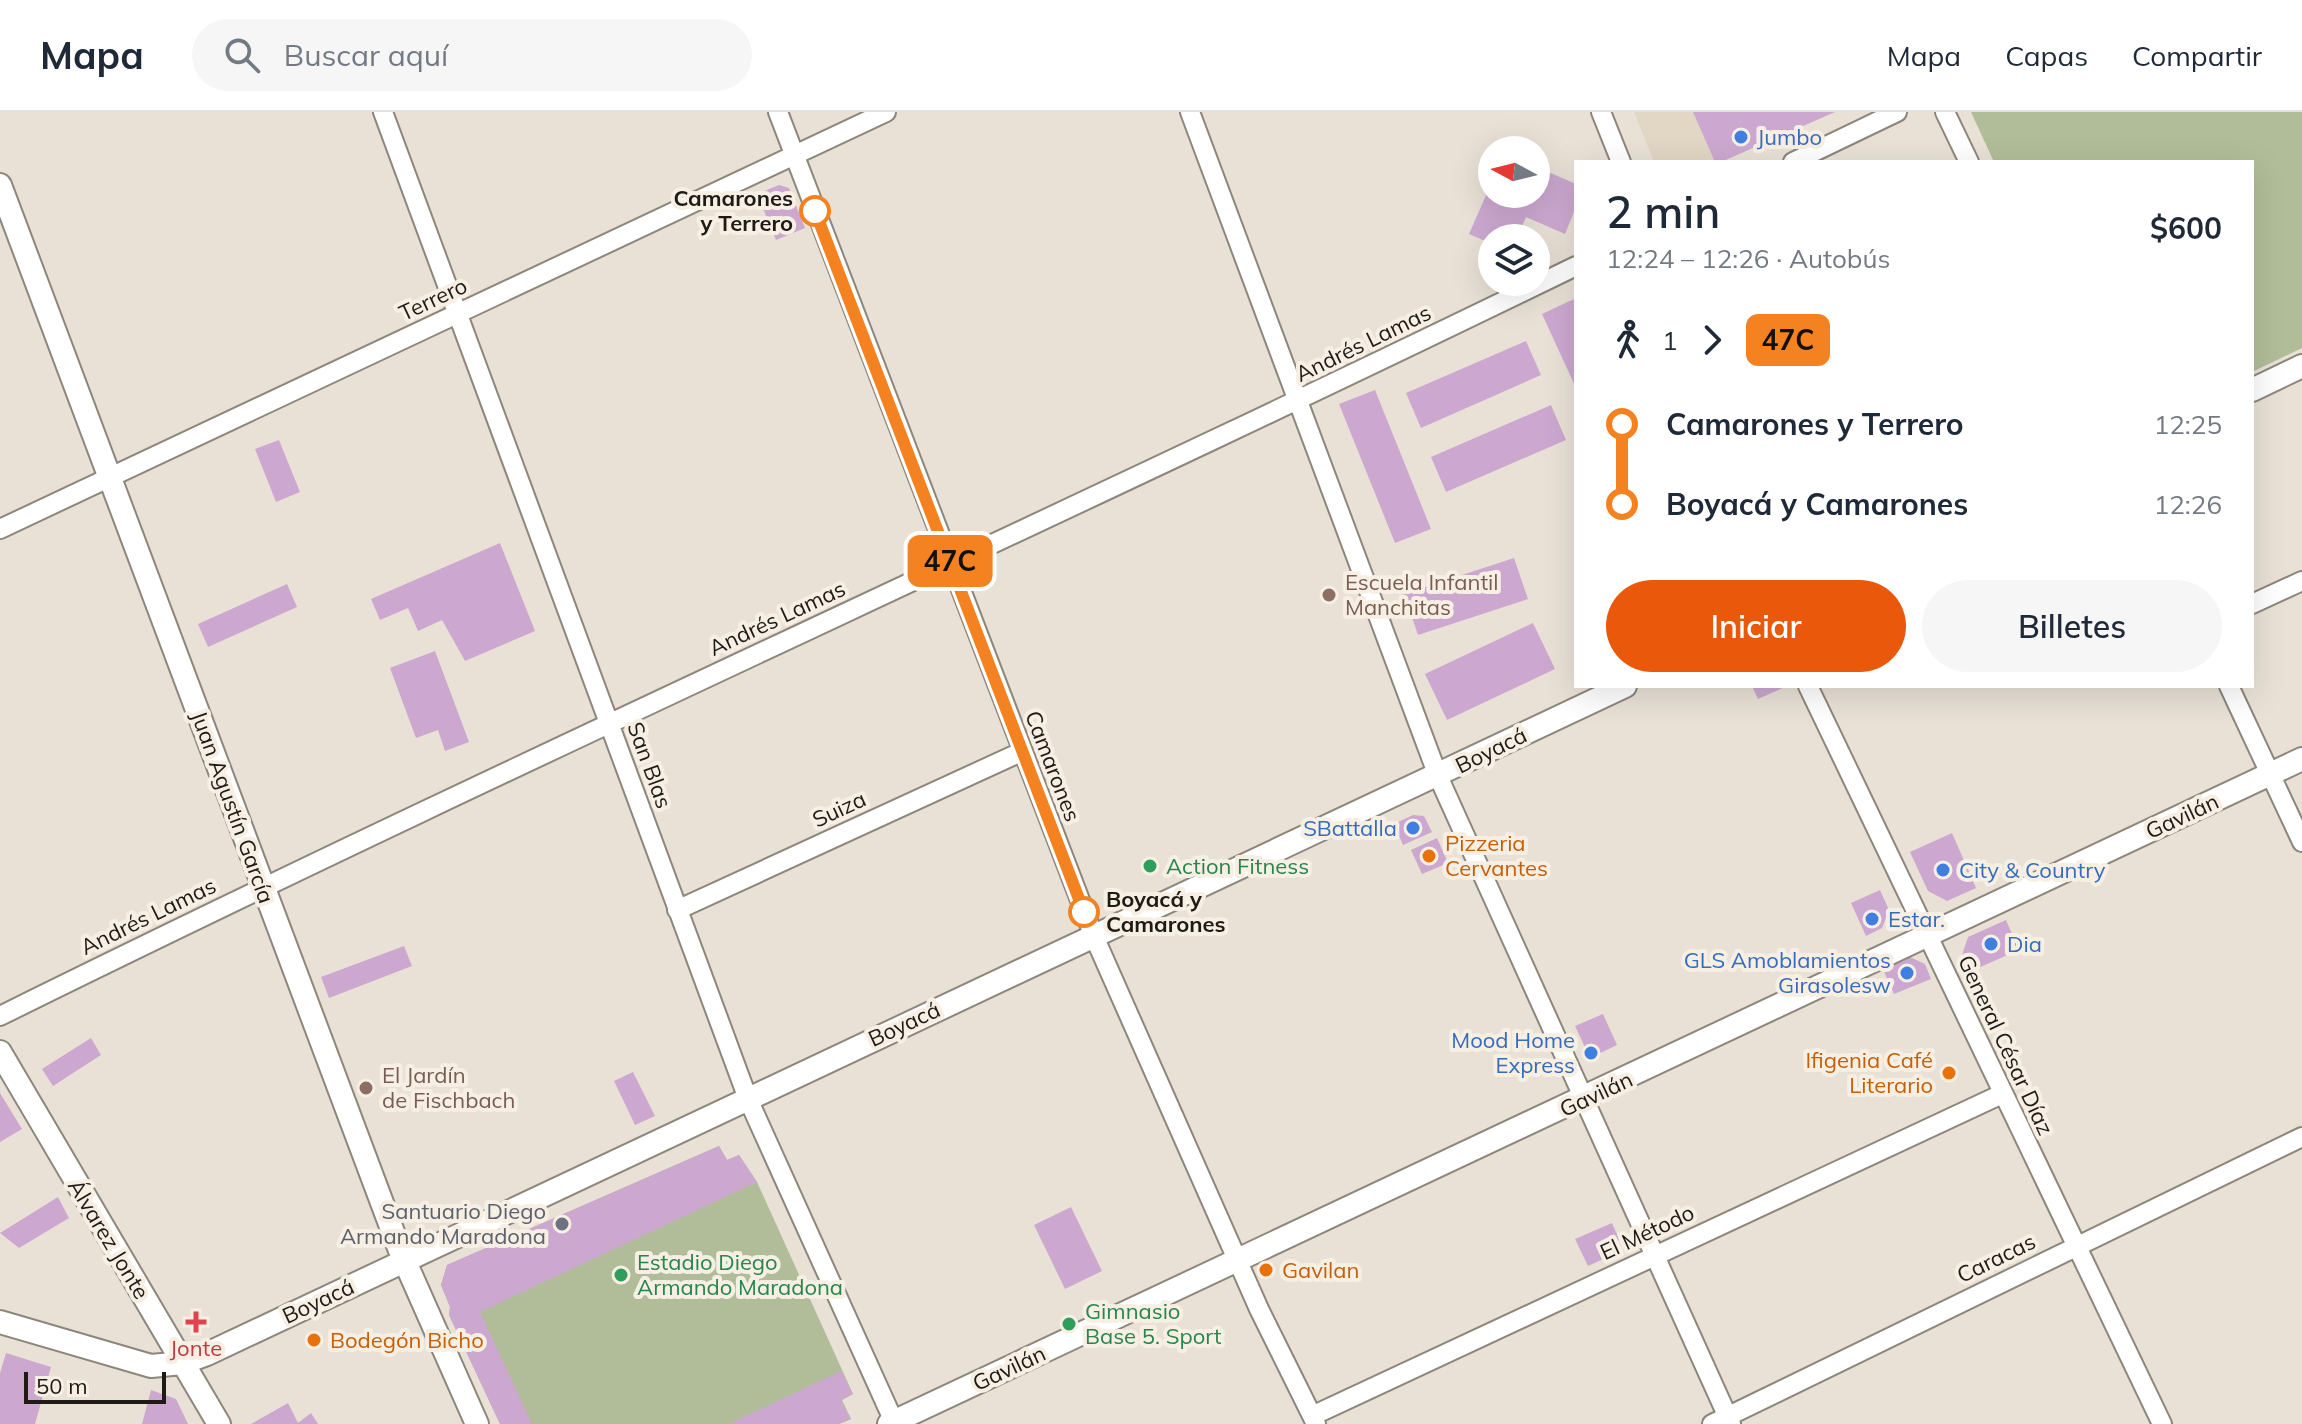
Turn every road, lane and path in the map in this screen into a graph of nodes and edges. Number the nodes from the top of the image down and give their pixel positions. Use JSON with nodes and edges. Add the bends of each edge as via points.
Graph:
{"nodes":[{"id":1,"x":383,"y":112,"type":"edge"},
{"id":2,"x":778,"y":112,"type":"edge"},
{"id":3,"x":886,"y":112,"type":"edge"},
{"id":4,"x":1190,"y":112,"type":"edge"},
{"id":5,"x":1601,"y":112,"type":"edge"},
{"id":6,"x":1897,"y":112,"type":"edge"},
{"id":7,"x":1945,"y":112,"type":"edge"},
{"id":8,"x":794,"y":155,"type":"junction"},
{"id":9,"x":1620,"y":160,"type":"edge"},
{"id":10,"x":1797,"y":160,"type":"edge"},
{"id":11,"x":1968,"y":160,"type":"edge"},
{"id":12,"x":0,"y":185,"type":"edge"},
{"id":13,"x":1574,"y":267,"type":"edge"},
{"id":14,"x":460,"y":313,"type":"junction"},
{"id":15,"x":2302,"y":366,"type":"edge"},
{"id":16,"x":2254,"y":389,"type":"edge"},
{"id":17,"x":1298,"y":401,"type":"junction"},
{"id":18,"x":111,"y":479,"type":"junction"},
{"id":19,"x":0,"y":529,"type":"edge"},
{"id":20,"x":950,"y":562,"type":"junction"},
{"id":21,"x":2302,"y":581,"type":"edge"},
{"id":22,"x":2254,"y":603,"type":"edge"},
{"id":23,"x":1621,"y":688,"type":"edge"},
{"id":24,"x":1809,"y":688,"type":"edge"},
{"id":25,"x":2230,"y":688,"type":"edge"},
{"id":26,"x":609,"y":724,"type":"junction"},
{"id":27,"x":1021,"y":752,"type":"junction"},
{"id":28,"x":2302,"y":759,"type":"edge"},
{"id":29,"x":2271,"y":774,"type":"junction"},
{"id":30,"x":1438,"y":776,"type":"junction"},
{"id":31,"x":2302,"y":842,"type":"edge"},
{"id":32,"x":262,"y":886,"type":"junction"},
{"id":33,"x":677,"y":910,"type":"junction"},
{"id":34,"x":1093,"y":934,"type":"junction"},
{"id":35,"x":1928,"y":935,"type":"junction"},
{"id":36,"x":0,"y":1016,"type":"edge"},
{"id":37,"x":0,"y":1052,"type":"edge"},
{"id":38,"x":2002,"y":1094,"type":"junction"},
{"id":39,"x":748,"y":1099,"type":"junction"},
{"id":40,"x":1586,"y":1099,"type":"junction"},
{"id":41,"x":2302,"y":1137,"type":"edge"},
{"id":42,"x":2075,"y":1246,"type":"junction"},
{"id":43,"x":1656,"y":1254,"type":"junction"},
{"id":44,"x":404,"y":1260,"type":"junction"},
{"id":45,"x":1239,"y":1262,"type":"junction"},
{"id":46,"x":0,"y":1322,"type":"edge"},
{"id":47,"x":183,"y":1363,"type":"junction"},
{"id":48,"x":1314,"y":1420,"type":"edge"},
{"id":49,"x":1723,"y":1422,"type":"edge"},
{"id":50,"x":893,"y":1423,"type":"edge"},
{"id":51,"x":219,"y":1424,"type":"edge"},
{"id":52,"x":477,"y":1424,"type":"edge"},
{"id":53,"x":2162,"y":1424,"type":"edge"}],
"edges":[{"from":1,"to":14,"type":"street","name":"San Blas"},
{"from":2,"to":8,"type":"street","name":"Camarones"},
{"from":3,"to":8,"type":"street","name":"Terrero"},
{"from":4,"to":17,"type":"street"},
{"from":5,"to":9,"type":"street"},
{"from":6,"to":10,"type":"street"},
{"from":7,"to":11,"type":"street"},
{"from":8,"to":14,"type":"street","name":"Terrero"},
{"from":8,"to":20,"type":"street","name":"Camarones"},
{"from":12,"to":18,"type":"street","name":"Juan Agustín García"},
{"from":13,"to":17,"type":"street","name":"Andrés Lamas"},
{"from":14,"to":18,"type":"street","name":"Terrero"},
{"from":14,"to":26,"type":"street","name":"San Blas"},
{"from":15,"to":16,"type":"street"},
{"from":17,"to":20,"type":"street","name":"Andrés Lamas"},
{"from":17,"to":30,"type":"street"},
{"from":18,"to":19,"type":"street","name":"Terrero"},
{"from":18,"to":32,"type":"street","name":"Juan Agustín García"},
{"from":20,"to":26,"type":"street","name":"Andrés Lamas"},
{"from":20,"to":27,"type":"street","name":"Camarones"},
{"from":21,"to":22,"type":"street"},
{"from":23,"to":30,"type":"street","name":"Boyacá"},
{"from":24,"to":35,"type":"street","name":"General César Díaz"},
{"from":25,"to":29,"type":"street"},
{"from":26,"to":32,"type":"street","name":"Andrés Lamas"},
{"from":26,"to":33,"type":"street","name":"San Blas"},
{"from":27,"to":33,"type":"street","name":"Suiza"},
{"from":27,"to":34,"type":"street","name":"Camarones"},
{"from":28,"to":29,"type":"street","name":"Gavilán"},
{"from":29,"to":31,"type":"street"},
{"from":29,"to":35,"type":"street","name":"Gavilán"},
{"from":30,"to":34,"type":"street","name":"Boyacá"},
{"from":30,"to":40,"type":"street"},
{"from":32,"to":36,"type":"street","name":"Andrés Lamas"},
{"from":32,"to":44,"type":"street","name":"Juan Agustín García"},
{"from":33,"to":39,"type":"street","name":"San Blas"},
{"from":34,"to":39,"type":"street","name":"Boyacá"},
{"from":34,"to":45,"type":"street","name":"Camarones"},
{"from":35,"to":38,"type":"street","name":"General César Díaz"},
{"from":35,"to":40,"type":"street","name":"Gavilán"},
{"from":37,"to":47,"type":"street","name":"Álvarez Jonte"},
{"from":38,"to":42,"type":"street","name":"General César Díaz"},
{"from":38,"to":43,"type":"street","name":"El Método"},
{"from":39,"to":44,"type":"street","name":"Boyacá"},
{"from":39,"to":50,"type":"street","name":"San Blas"},
{"from":40,"to":43,"type":"street"},
{"from":40,"to":45,"type":"street","name":"Gavilán"},
{"from":41,"to":42,"type":"street","name":"Caracas"},
{"from":42,"to":49,"type":"street","name":"Caracas"},
{"from":42,"to":53,"type":"street","name":"General César Díaz"},
{"from":43,"to":48,"type":"street","name":"El Método"},
{"from":43,"to":49,"type":"street"},
{"from":44,"to":47,"type":"street","name":"Boyacá"},
{"from":44,"to":52,"type":"street","name":"Juan Agustín García"},
{"from":45,"to":48,"type":"street","name":"Camarones"},
{"from":45,"to":50,"type":"street","name":"Gavilán"},
{"from":46,"to":47,"type":"street","via":[[151,1366]]},
{"from":47,"to":51,"type":"street","name":"Álvarez Jonte"}]}
